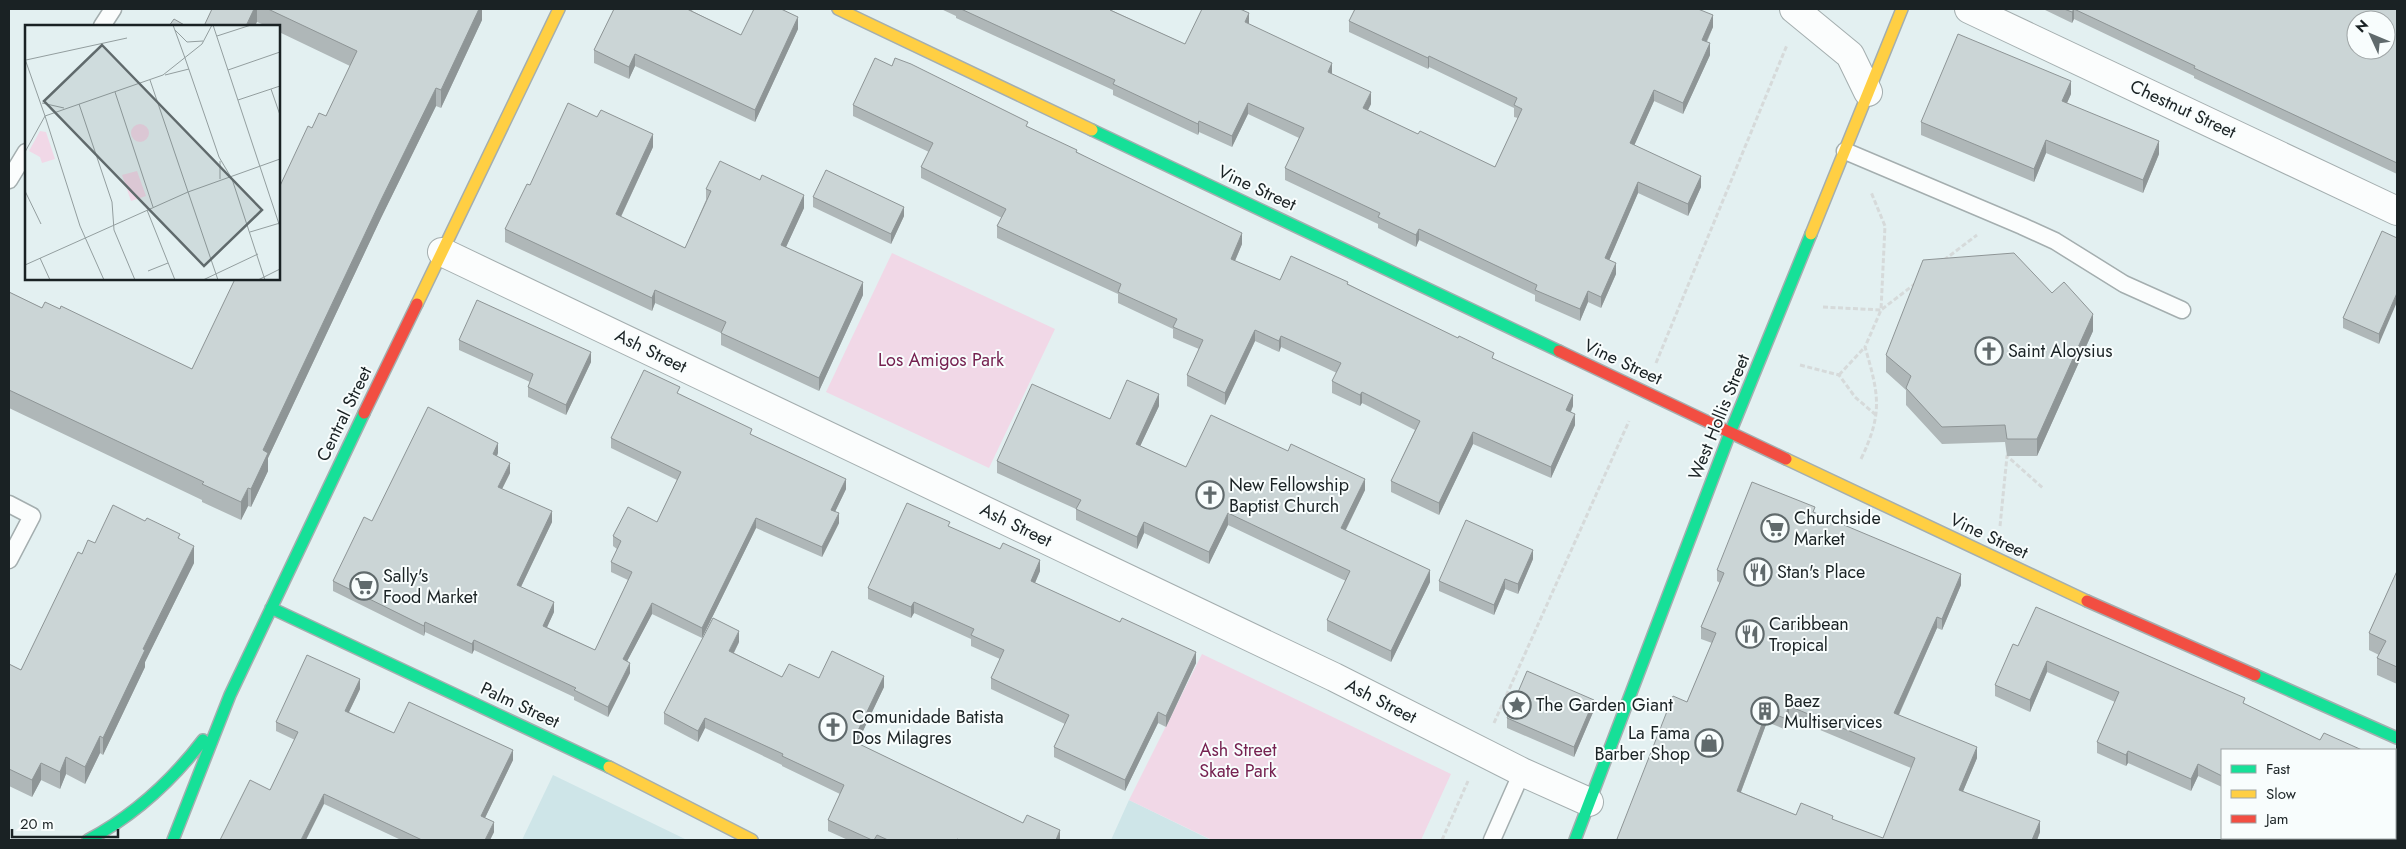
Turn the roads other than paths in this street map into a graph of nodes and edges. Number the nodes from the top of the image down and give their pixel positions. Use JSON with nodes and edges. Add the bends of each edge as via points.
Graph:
{"nodes":[{"id":1,"x":113,"y":9,"type":"edge"},
{"id":2,"x":559,"y":9,"type":"edge"},
{"id":3,"x":838,"y":9,"type":"edge"},
{"id":4,"x":1794,"y":9,"type":"edge"},
{"id":5,"x":1902,"y":9,"type":"edge"},
{"id":6,"x":1969,"y":9,"type":"edge"},
{"id":7,"x":103,"y":25,"type":"edge"},
{"id":8,"x":1868,"y":92,"type":"junction"},
{"id":9,"x":1845,"y":151,"type":"junction"},
{"id":10,"x":25,"y":154,"type":"edge"},
{"id":11,"x":9,"y":180,"type":"edge"},
{"id":12,"x":2397,"y":210,"type":"edge"},
{"id":13,"x":442,"y":252,"type":"junction"},
{"id":14,"x":2182,"y":310,"type":"dead end"},
{"id":15,"x":1730,"y":433,"type":"junction"},
{"id":16,"x":9,"y":504,"type":"edge"},
{"id":17,"x":9,"y":560,"type":"edge"},
{"id":18,"x":271,"y":608,"type":"junction"},
{"id":19,"x":228,"y":701,"type":"junction"},
{"id":20,"x":2397,"y":738,"type":"edge"},
{"id":21,"x":1522,"y":772,"type":"junction"},
{"id":22,"x":1589,"y":802,"type":"junction"},
{"id":23,"x":88,"y":840,"type":"edge"},
{"id":24,"x":173,"y":840,"type":"edge"},
{"id":25,"x":752,"y":840,"type":"edge"},
{"id":26,"x":1492,"y":840,"type":"edge"},
{"id":27,"x":1575,"y":840,"type":"edge"}],
"edges":[{"from":1,"to":7,"type":"lane"},
{"from":2,"to":13,"type":"street","name":"Central Street"},
{"from":3,"to":15,"type":"street","name":"Vine Street"},
{"from":4,"to":8,"type":"street","via":[[1850,55]]},
{"from":5,"to":8,"type":"street","name":"West Hollis Street"},
{"from":6,"to":12,"type":"street","name":"Chestnut Street"},
{"from":8,"to":9,"type":"street","name":"West Hollis Street"},
{"from":9,"to":14,"type":"lane","via":[[2055,241],[2124,284]]},
{"from":9,"to":15,"type":"street","name":"West Hollis Street"},
{"from":10,"to":11,"type":"lane"},
{"from":13,"to":18,"type":"street","name":"Central Street"},
{"from":13,"to":21,"type":"street","name":"Ash Street","via":[[1325,673]]},
{"from":15,"to":20,"type":"street","name":"Vine Street","via":[[2056,587]]},
{"from":15,"to":22,"type":"street","name":"West Hollis Street"},
{"from":16,"to":17,"type":"lane","via":[[32,516]]},
{"from":18,"to":19,"type":"street","name":"Central Street"},
{"from":18,"to":25,"type":"street","name":"Palm Street","via":[[632,778]]},
{"from":19,"to":23,"type":"street","via":[[203,740],[171,780],[136,811]]},
{"from":19,"to":24,"type":"street","name":"Central Street"},
{"from":21,"to":22,"type":"street","name":"Ash Street"},
{"from":21,"to":26,"type":"lane"},
{"from":22,"to":27,"type":"street","name":"West Hollis Street"}]}
